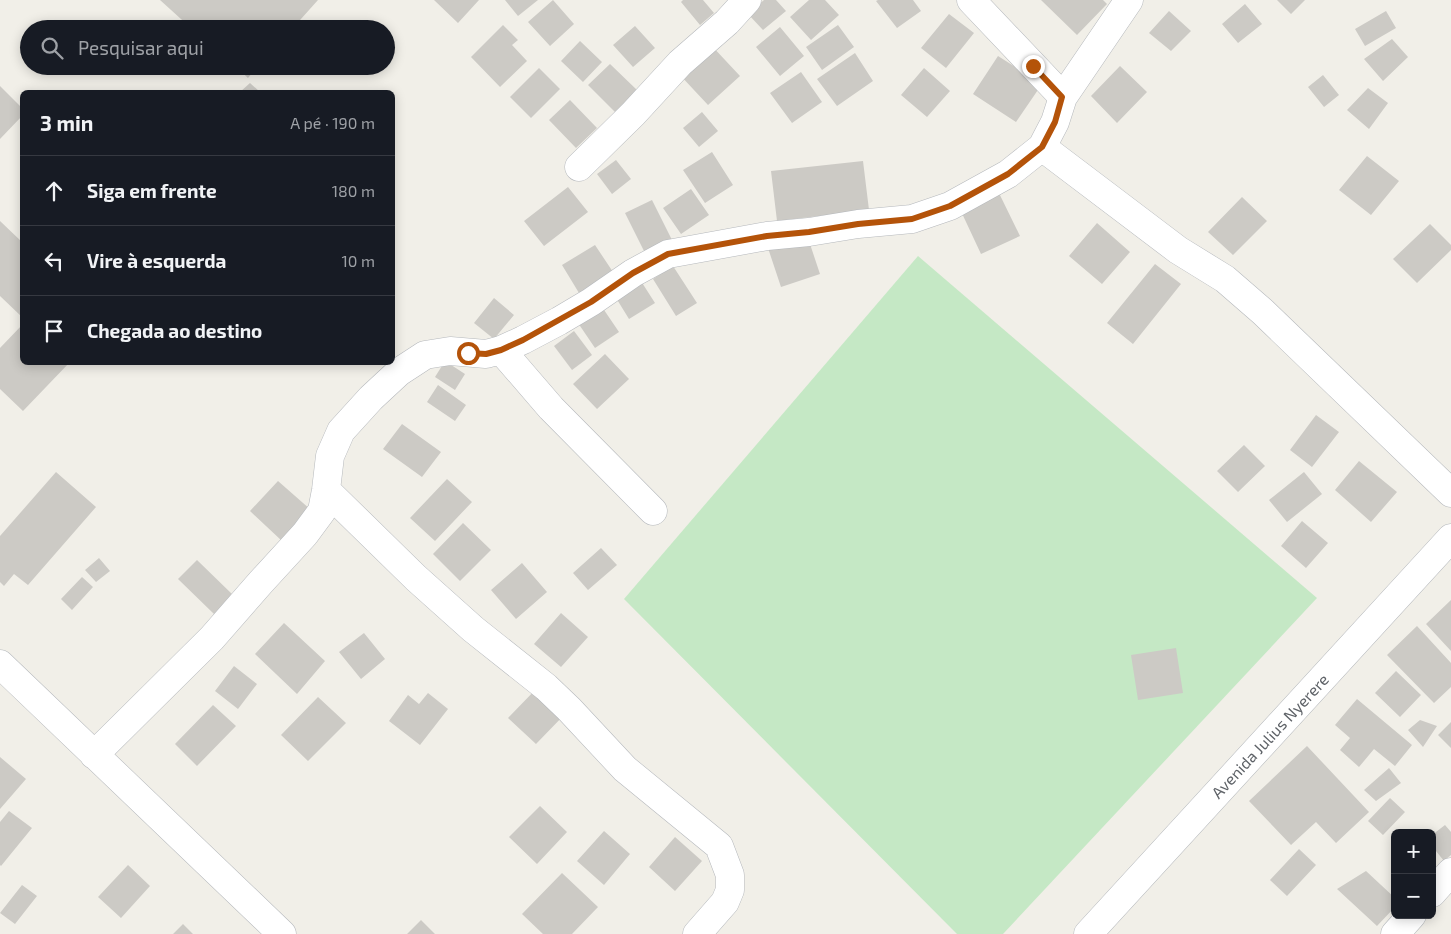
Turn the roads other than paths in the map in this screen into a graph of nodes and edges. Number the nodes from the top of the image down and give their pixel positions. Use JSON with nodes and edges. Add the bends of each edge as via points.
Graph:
{"nodes":[{"id":1,"x":747,"y":0,"type":"edge"},
{"id":2,"x":971,"y":0,"type":"edge"},
{"id":3,"x":1129,"y":0,"type":"edge"},
{"id":4,"x":1062,"y":97,"type":"junction"},
{"id":5,"x":1042,"y":147,"type":"junction"},
{"id":6,"x":579,"y":167,"type":"dead end"},
{"id":7,"x":501,"y":350,"type":"junction"},
{"id":8,"x":326,"y":490,"type":"junction"},
{"id":9,"x":1451,"y":493,"type":"edge"},
{"id":10,"x":653,"y":511,"type":"dead end"},
{"id":11,"x":1451,"y":538,"type":"edge"},
{"id":12,"x":0,"y":664,"type":"edge"},
{"id":13,"x":94,"y":755,"type":"junction"},
{"id":14,"x":1408,"y":919,"type":"edge"},
{"id":15,"x":282,"y":934,"type":"edge"},
{"id":16,"x":697,"y":934,"type":"edge"},
{"id":17,"x":1088,"y":934,"type":"edge"},
{"id":18,"x":1395,"y":934,"type":"edge"}],
"edges":[{"from":1,"to":6,"type":"street","via":[[680,63]]},
{"from":2,"to":4,"type":"street"},
{"from":3,"to":4,"type":"street"},
{"from":4,"to":5,"type":"street","via":[[1055,122]]},
{"from":5,"to":7,"type":"street","via":[[1002,178],[950,206],[912,219],[767,236],[668,254],[583,307]]},
{"from":5,"to":9,"type":"street","via":[[1263,312]]},
{"from":7,"to":8,"type":"street","via":[[486,354],[450,351],[425,355],[399,372],[341,431],[330,456]]},
{"from":7,"to":10,"type":"street","via":[[551,408]]},
{"from":8,"to":13,"type":"street","via":[[322,511],[305,534],[212,638]]},
{"from":8,"to":16,"type":"street","via":[[416,578],[546,687],[625,770],[719,846],[730,875],[730,890],[725,902]]},
{"from":11,"to":17,"type":"street","name":"Avenida Julius Nyerere"},
{"from":12,"to":13,"type":"street"},
{"from":13,"to":15,"type":"street"},
{"from":14,"to":18,"type":"street"}]}
